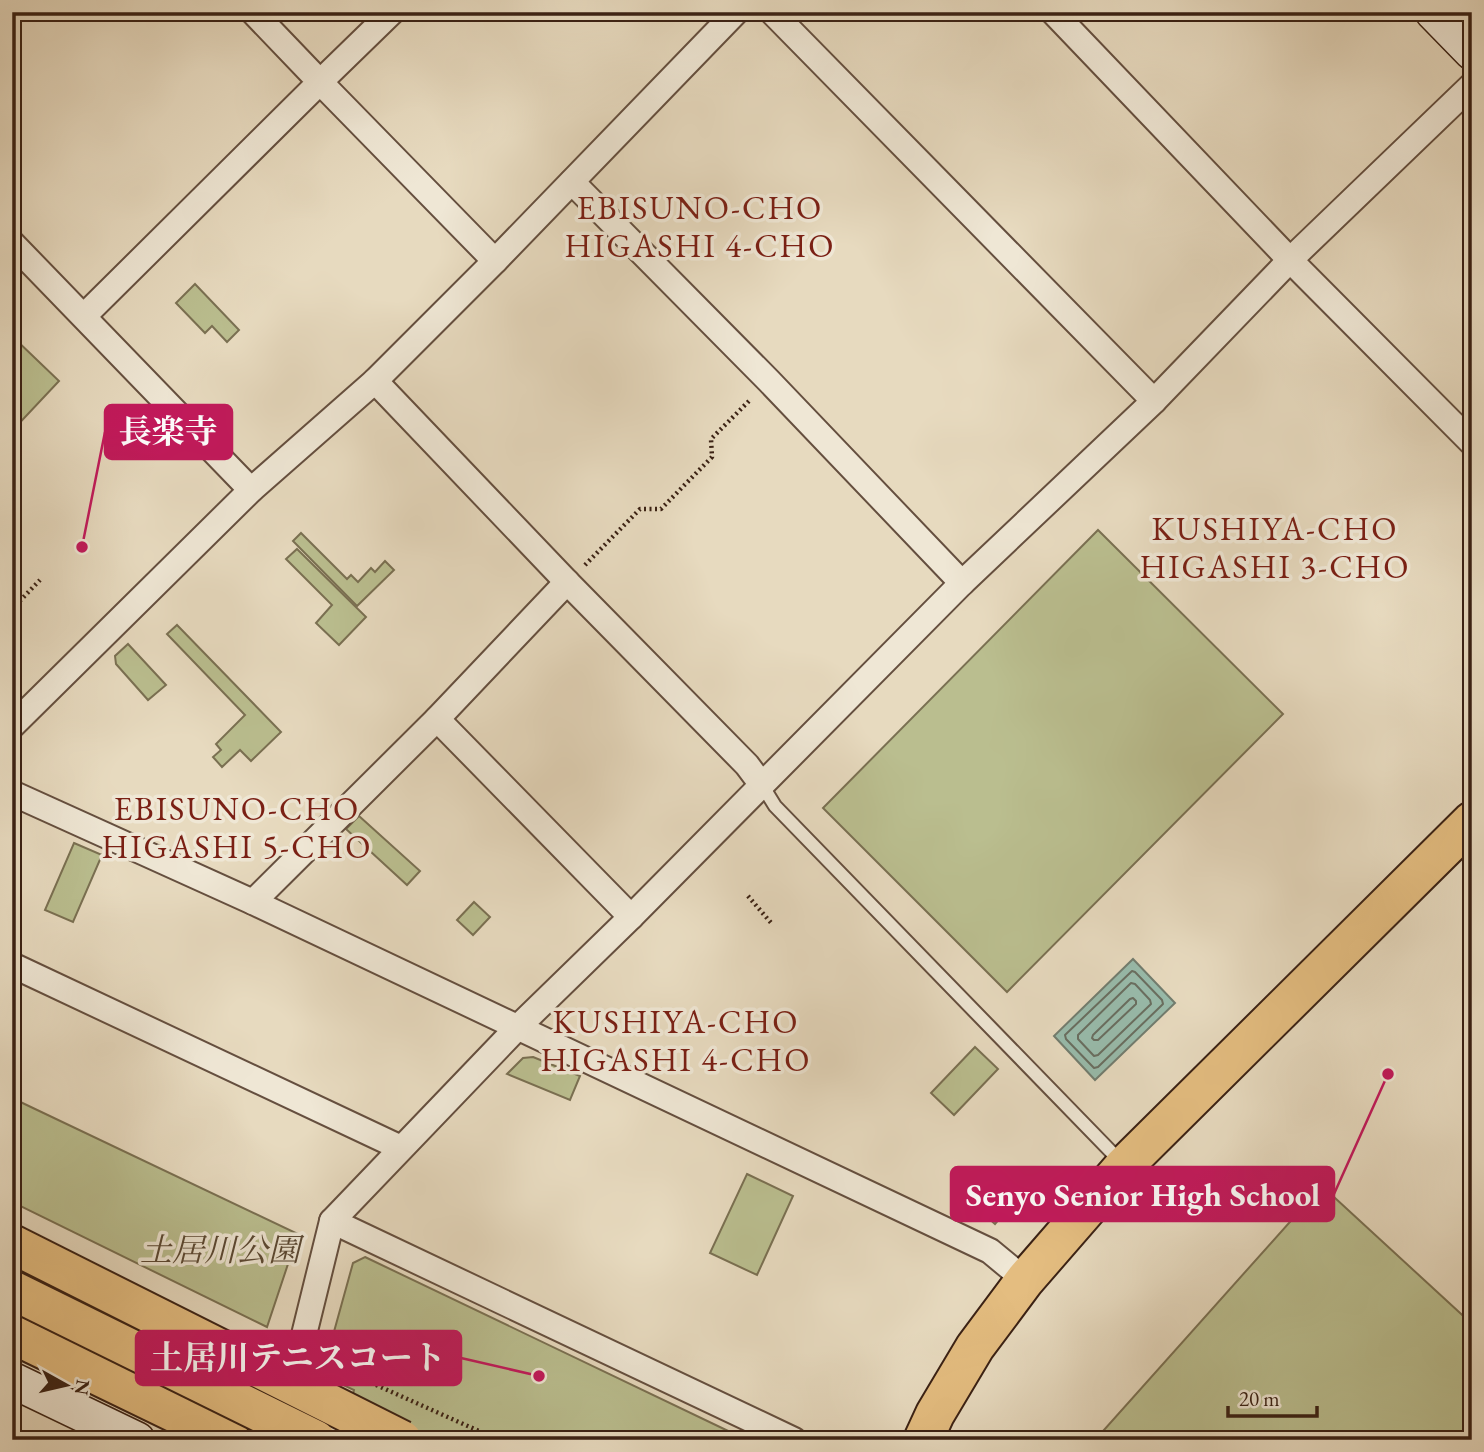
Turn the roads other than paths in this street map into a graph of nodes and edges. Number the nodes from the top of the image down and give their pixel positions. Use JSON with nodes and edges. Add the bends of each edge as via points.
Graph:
{"nodes":[{"id":1,"x":253,"y":12,"type":"edge"},
{"id":2,"x":392,"y":12,"type":"edge"},
{"id":3,"x":736,"y":12,"type":"edge"},
{"id":4,"x":772,"y":12,"type":"edge"},
{"id":5,"x":1053,"y":12,"type":"edge"},
{"id":6,"x":1433,"y":12,"type":"edge"},
{"id":7,"x":1472,"y":52,"type":"edge"},
{"id":8,"x":320,"y":82,"type":"junction"},
{"id":9,"x":1472,"y":85,"type":"edge"},
{"id":10,"x":572,"y":182,"type":"junction"},
{"id":11,"x":12,"y":243,"type":"edge"},
{"id":12,"x":1290,"y":260,"type":"junction"},
{"id":13,"x":495,"y":261,"type":"junction"},
{"id":14,"x":84,"y":316,"type":"junction"},
{"id":15,"x":375,"y":381,"type":"junction"},
{"id":16,"x":1154,"y":401,"type":"junction"},
{"id":17,"x":1472,"y":443,"type":"edge"},
{"id":18,"x":251,"y":490,"type":"junction"},
{"id":19,"x":567,"y":582,"type":"junction"},
{"id":20,"x":962,"y":583,"type":"junction"},
{"id":21,"x":437,"y":719,"type":"junction"},
{"id":22,"x":12,"y":726,"type":"edge"},
{"id":23,"x":762,"y":785,"type":"junction"},
{"id":24,"x":12,"y":793,"type":"edge"},
{"id":25,"x":1472,"y":821,"type":"edge"},
{"id":26,"x":253,"y":902,"type":"junction"},
{"id":27,"x":631,"y":917,"type":"junction"},
{"id":28,"x":12,"y":965,"type":"edge"},
{"id":29,"x":517,"y":1028,"type":"junction"},
{"id":30,"x":401,"y":1147,"type":"junction"},
{"id":31,"x":1124,"y":1166,"type":"junction"},
{"id":32,"x":332,"y":1221,"type":"junction"},
{"id":33,"x":12,"y":1244,"type":"edge"},
{"id":34,"x":12,"y":1274,"type":"edge"},
{"id":35,"x":1025,"y":1280,"type":"junction"},
{"id":36,"x":12,"y":1290,"type":"edge"},
{"id":37,"x":12,"y":1334,"type":"edge"},
{"id":38,"x":12,"y":1380,"type":"edge"},
{"id":39,"x":287,"y":1396,"type":"junction"},
{"id":40,"x":136,"y":1440,"type":"edge"},
{"id":41,"x":231,"y":1440,"type":"edge"},
{"id":42,"x":272,"y":1440,"type":"edge"},
{"id":43,"x":316,"y":1440,"type":"edge"},
{"id":44,"x":383,"y":1440,"type":"edge"},
{"id":45,"x":402,"y":1440,"type":"edge"},
{"id":46,"x":793,"y":1440,"type":"edge"},
{"id":47,"x":923,"y":1440,"type":"edge"}],
"edges":[{"from":1,"to":8,"type":"street"},
{"from":2,"to":8,"type":"street"},
{"from":3,"to":10,"type":"street"},
{"from":4,"to":16,"type":"street"},
{"from":5,"to":12,"type":"street"},
{"from":6,"to":7,"type":"street"},
{"from":8,"to":13,"type":"street"},
{"from":8,"to":14,"type":"street"},
{"from":9,"to":12,"type":"street"},
{"from":10,"to":13,"type":"street"},
{"from":10,"to":20,"type":"street"},
{"from":11,"to":14,"type":"street"},
{"from":12,"to":16,"type":"street"},
{"from":12,"to":17,"type":"street"},
{"from":13,"to":15,"type":"street"},
{"from":14,"to":18,"type":"street"},
{"from":15,"to":18,"type":"street"},
{"from":15,"to":19,"type":"street"},
{"from":16,"to":20,"type":"street"},
{"from":18,"to":22,"type":"street"},
{"from":19,"to":21,"type":"street"},
{"from":19,"to":23,"type":"street"},
{"from":20,"to":23,"type":"street"},
{"from":21,"to":26,"type":"street"},
{"from":21,"to":27,"type":"street"},
{"from":23,"to":27,"type":"street"},
{"from":23,"to":31,"type":"lane","via":[[775,806]]},
{"from":24,"to":26,"type":"street"},
{"from":25,"to":31,"type":"main road"},
{"from":26,"to":29,"type":"street"},
{"from":27,"to":29,"type":"street"},
{"from":28,"to":30,"type":"street"},
{"from":29,"to":30,"type":"street"},
{"from":29,"to":35,"type":"street","via":[[990,1251]]},
{"from":30,"to":32,"type":"street"},
{"from":31,"to":35,"type":"main road"},
{"from":32,"to":39,"type":"street"},
{"from":32,"to":46,"type":"street"},
{"from":33,"to":45,"type":"main road","bridge":true},
{"from":34,"to":39,"type":"street"},
{"from":35,"to":47,"type":"main road","via":[[975,1347]]},
{"from":36,"to":43,"type":"main road","bridge":true},
{"from":37,"to":41,"type":"main road"},
{"from":38,"to":40,"type":"street"},
{"from":39,"to":42,"type":"street"},
{"from":39,"to":44,"type":"street"}]}
